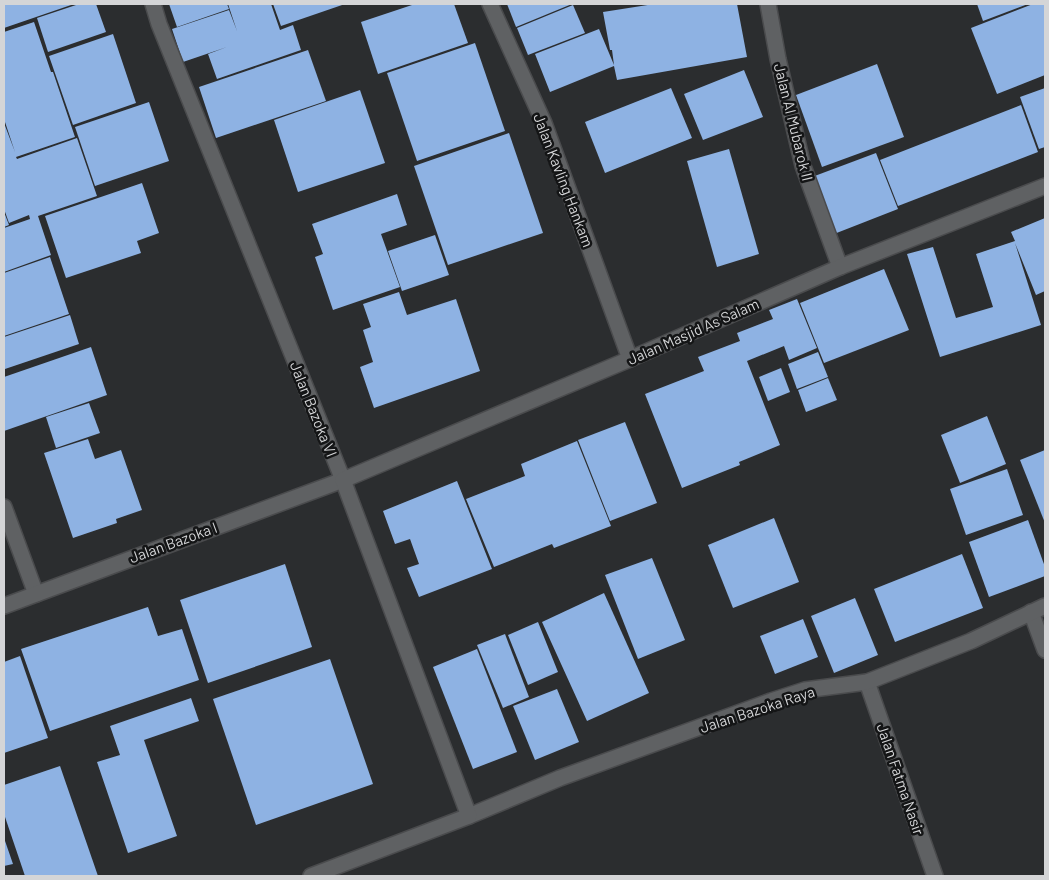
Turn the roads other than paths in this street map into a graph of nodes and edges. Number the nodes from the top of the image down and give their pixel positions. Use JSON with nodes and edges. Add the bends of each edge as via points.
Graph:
{"nodes":[{"id":1,"x":153,"y":4,"type":"edge"},
{"id":2,"x":490,"y":4,"type":"edge"},
{"id":3,"x":768,"y":4,"type":"edge"},
{"id":4,"x":1045,"y":186,"type":"edge"},
{"id":5,"x":840,"y":267,"type":"junction"},
{"id":6,"x":630,"y":359,"type":"junction"},
{"id":7,"x":343,"y":480,"type":"junction"},
{"id":8,"x":4,"y":507,"type":"edge"},
{"id":9,"x":36,"y":594,"type":"junction"},
{"id":10,"x":4,"y":606,"type":"edge"},
{"id":11,"x":1038,"y":609,"type":"edge"},
{"id":12,"x":1045,"y":650,"type":"edge"},
{"id":13,"x":867,"y":682,"type":"junction"},
{"id":14,"x":469,"y":816,"type":"junction"},
{"id":15,"x":311,"y":876,"type":"edge"},
{"id":16,"x":935,"y":876,"type":"edge"}],
"edges":[{"from":1,"to":7,"type":"street","name":"Jalan Bazoka VI"},
{"from":2,"to":6,"type":"street","name":"Jalan Kavling Hankam","via":[[544,123]]},
{"from":3,"to":5,"type":"street","name":"Jalan Al Mubarok II","via":[[803,166]]},
{"from":4,"to":5,"type":"street","name":"Jalan Masjid As Salam"},
{"from":5,"to":6,"type":"street","name":"Jalan Masjid As Salam"},
{"from":6,"to":7,"type":"street","name":"Jalan Masjid As Salam"},
{"from":7,"to":9,"type":"street","name":"Jalan Bazoka I"},
{"from":7,"to":14,"type":"street","name":"Jalan Bazoka VI"},
{"from":8,"to":9,"type":"street"},
{"from":9,"to":10,"type":"street","name":"Jalan Bazoka I"},
{"from":11,"to":12,"type":"street"},
{"from":11,"to":13,"type":"street","name":"Jalan Bazoka Raya","via":[[971,641]]},
{"from":13,"to":14,"type":"street","name":"Jalan Bazoka Raya","via":[[805,690],[771,701],[560,778]]},
{"from":13,"to":16,"type":"street","name":"Jalan Fatma Nasir"},
{"from":14,"to":15,"type":"street","name":"Jalan Bazoka Raya"}]}
